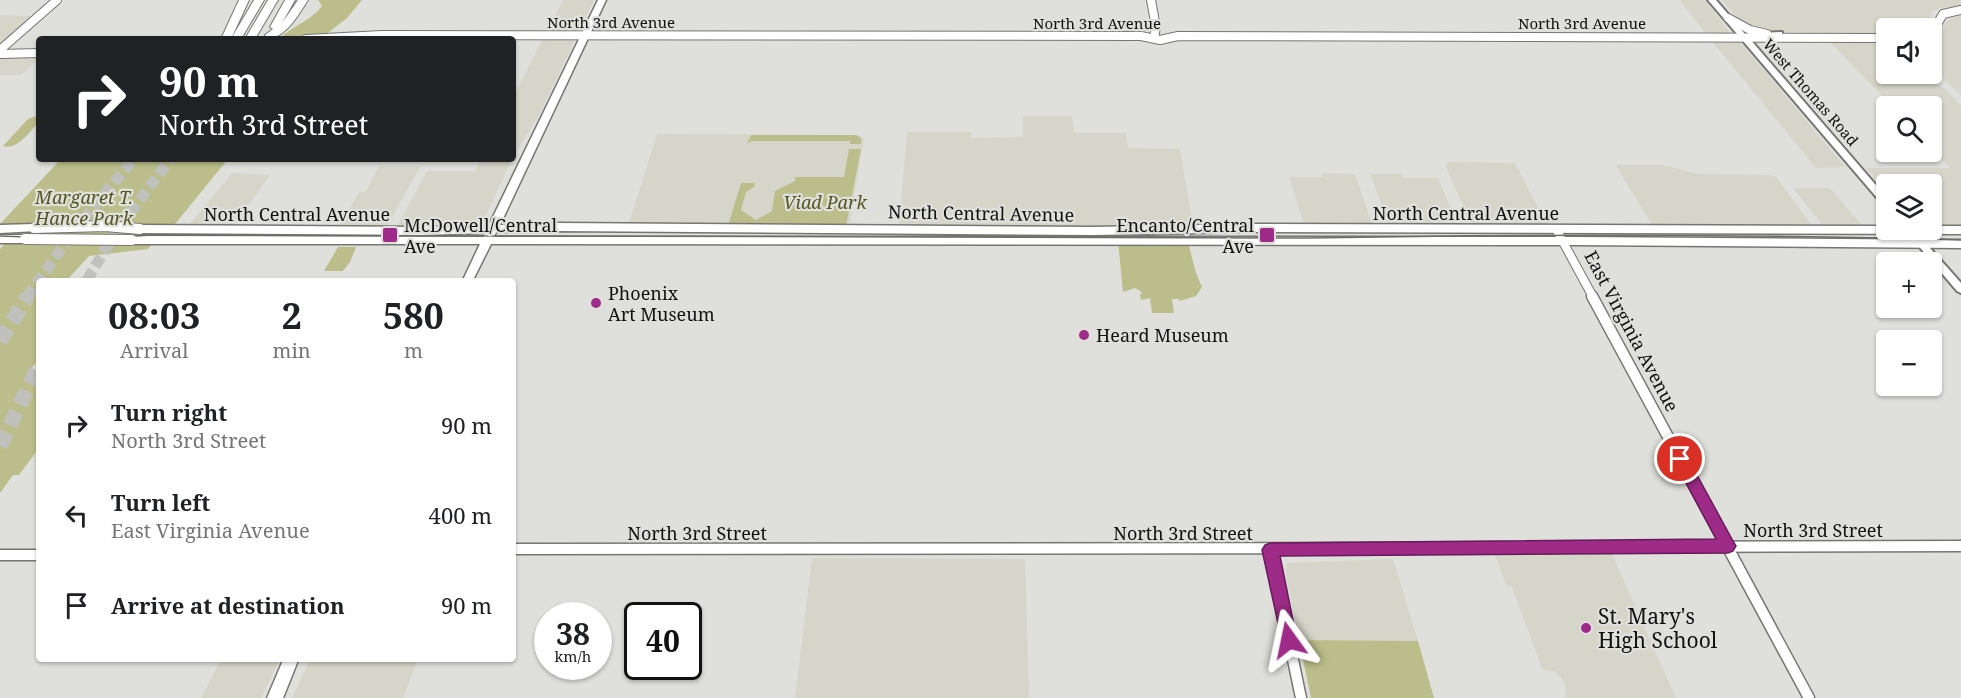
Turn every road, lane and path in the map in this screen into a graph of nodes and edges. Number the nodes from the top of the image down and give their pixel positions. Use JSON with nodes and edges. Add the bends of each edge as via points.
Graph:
{"nodes":[{"id":1,"x":57,"y":0,"type":"edge"},
{"id":2,"x":244,"y":0,"type":"edge"},
{"id":3,"x":259,"y":0,"type":"edge"},
{"id":4,"x":273,"y":0,"type":"edge"},
{"id":5,"x":290,"y":0,"type":"edge"},
{"id":6,"x":303,"y":0,"type":"edge"},
{"id":7,"x":602,"y":0,"type":"edge"},
{"id":8,"x":1153,"y":0,"type":"edge"},
{"id":9,"x":1712,"y":0,"type":"edge"},
{"id":10,"x":1961,"y":10,"type":"edge"},
{"id":11,"x":1728,"y":18,"type":"junction"},
{"id":12,"x":1940,"y":18,"type":"edge"},
{"id":13,"x":1779,"y":34,"type":"junction"},
{"id":14,"x":585,"y":35,"type":"junction"},
{"id":15,"x":227,"y":36,"type":"edge"},
{"id":16,"x":238,"y":36,"type":"edge"},
{"id":17,"x":252,"y":36,"type":"edge"},
{"id":18,"x":269,"y":36,"type":"edge"},
{"id":19,"x":271,"y":36,"type":"edge"},
{"id":20,"x":382,"y":36,"type":"edge"},
{"id":21,"x":1743,"y":37,"type":"junction"},
{"id":22,"x":1154,"y":38,"type":"junction"},
{"id":23,"x":1165,"y":38,"type":"junction"},
{"id":24,"x":1876,"y":38,"type":"edge"},
{"id":25,"x":1876,"y":38,"type":"edge"},
{"id":26,"x":0,"y":52,"type":"edge"},
{"id":27,"x":36,"y":53,"type":"edge"},
{"id":28,"x":1876,"y":191,"type":"edge"},
{"id":29,"x":793,"y":229,"type":"junction"},
{"id":30,"x":0,"y":230,"type":"edge"},
{"id":31,"x":1961,"y":230,"type":"edge"},
{"id":32,"x":1942,"y":232,"type":"edge"},
{"id":33,"x":488,"y":235,"type":"junction"},
{"id":34,"x":1560,"y":235,"type":"junction"},
{"id":35,"x":1876,"y":236,"type":"edge"},
{"id":36,"x":1876,"y":236,"type":"edge"},
{"id":37,"x":0,"y":239,"type":"edge"},
{"id":38,"x":726,"y":240,"type":"junction"},
{"id":39,"x":1918,"y":240,"type":"edge"},
{"id":40,"x":1938,"y":240,"type":"edge"},
{"id":41,"x":1961,"y":244,"type":"edge"},
{"id":42,"x":469,"y":278,"type":"edge"},
{"id":43,"x":1961,"y":289,"type":"edge"},
{"id":44,"x":1728,"y":546,"type":"junction"},
{"id":45,"x":1961,"y":546,"type":"edge"},
{"id":46,"x":516,"y":549,"type":"edge"},
{"id":47,"x":1270,"y":550,"type":"junction"},
{"id":48,"x":0,"y":555,"type":"edge"},
{"id":49,"x":36,"y":555,"type":"edge"},
{"id":50,"x":290,"y":662,"type":"edge"},
{"id":51,"x":275,"y":698,"type":"edge"},
{"id":52,"x":1301,"y":698,"type":"edge"},
{"id":53,"x":1809,"y":698,"type":"edge"}],
"edges":[{"from":1,"to":26,"type":"street"},
{"from":2,"to":15,"type":"highway"},
{"from":3,"to":16,"type":"highway"},
{"from":4,"to":17,"type":"highway"},
{"from":5,"to":18,"type":"highway"},
{"from":6,"to":19,"type":"highway","via":[[287,24]]},
{"from":7,"to":14,"type":"main road"},
{"from":8,"to":22,"type":"street"},
{"from":8,"to":23,"type":"street"},
{"from":9,"to":11,"type":"main road","name":"West Thomas Road"},
{"from":10,"to":12,"type":"street"},
{"from":11,"to":13,"type":"street","name":"North 3rd Avenue","via":[[1755,31]]},
{"from":11,"to":21,"type":"main road","name":"West Thomas Road"},
{"from":13,"to":21,"type":"main road"},
{"from":13,"to":24,"type":"street","name":"North 3rd Avenue"},
{"from":14,"to":20,"type":"street","name":"North 3rd Avenue"},
{"from":14,"to":22,"type":"street","name":"North 3rd Avenue"},
{"from":14,"to":33,"type":"main road"},
{"from":21,"to":23,"type":"street","name":"North 3rd Avenue"},
{"from":21,"to":25,"type":"street","name":"North 3rd Avenue"},
{"from":21,"to":28,"type":"main road","name":"West Thomas Road"},
{"from":22,"to":23,"type":"street","name":"North 3rd Avenue"},
{"from":26,"to":27,"type":"street"},
{"from":29,"to":33,"type":"main road","name":"North Central Avenue"},
{"from":29,"to":34,"type":"main road","name":"North Central Avenue","via":[[1253,228]]},
{"from":29,"to":38,"type":"main road","via":[[740,231]]},
{"from":30,"to":33,"type":"main road","name":"North Central Avenue","bridge":true,"via":[[94,226]]},
{"from":31,"to":32,"type":"main road","name":"North Central Avenue"},
{"from":33,"to":37,"type":"main road","name":"North Central Avenue","bridge":true},
{"from":33,"to":38,"type":"main road","name":"North Central Avenue"},
{"from":33,"to":42,"type":"main road"},
{"from":34,"to":35,"type":"main road","name":"North Central Avenue"},
{"from":34,"to":36,"type":"main road","name":"North Central Avenue"},
{"from":34,"to":38,"type":"main road","name":"North Central Avenue"},
{"from":34,"to":44,"type":"street","name":"East Virginia Avenue"},
{"from":39,"to":43,"type":"main road"},
{"from":40,"to":41,"type":"main road","name":"North Central Avenue"},
{"from":44,"to":45,"type":"street","name":"North 3rd Street"},
{"from":44,"to":47,"type":"street","name":"North 3rd Street"},
{"from":44,"to":53,"type":"street","name":"East Virginia Avenue"},
{"from":46,"to":47,"type":"street","name":"North 3rd Street"},
{"from":47,"to":52,"type":"street"},
{"from":48,"to":49,"type":"street"},
{"from":50,"to":51,"type":"main road"}]}
